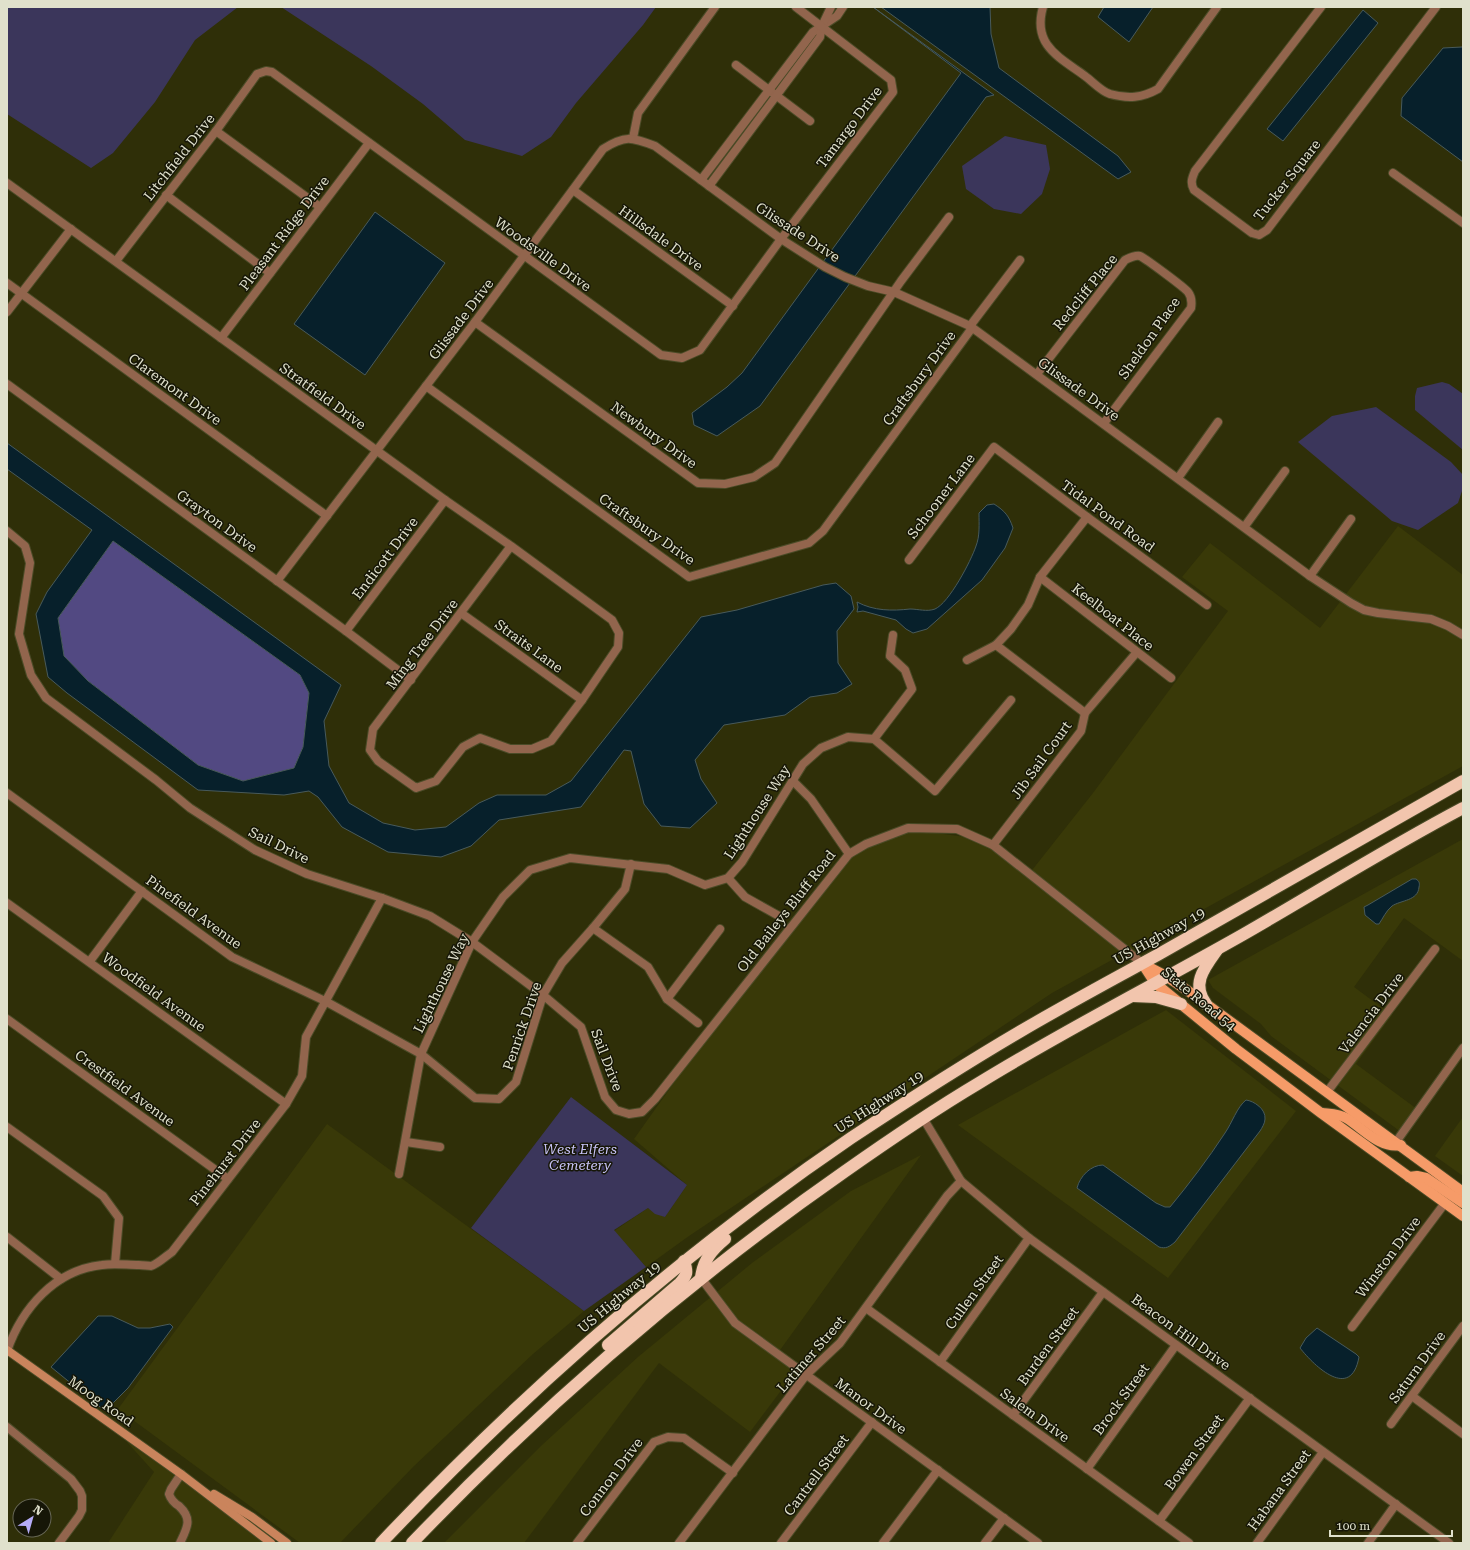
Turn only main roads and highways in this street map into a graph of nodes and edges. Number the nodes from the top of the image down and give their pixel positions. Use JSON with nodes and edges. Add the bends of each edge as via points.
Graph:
{"nodes":[{"id":1,"x":1463,"y":781,"type":"edge"},
{"id":2,"x":1460,"y":809,"type":"edge"},
{"id":3,"x":1219,"y":947,"type":"junction"},
{"id":4,"x":1142,"y":963,"type":"junction"},
{"id":5,"x":1166,"y":976,"type":"junction"},
{"id":6,"x":1155,"y":983,"type":"junction"},
{"id":7,"x":1130,"y":996,"type":"junction"},
{"id":8,"x":1181,"y":1004,"type":"junction"},
{"id":9,"x":1206,"y":1004,"type":"junction"},
{"id":10,"x":1320,"y":1113,"type":"junction"},
{"id":11,"x":1398,"y":1144,"type":"junction"},
{"id":12,"x":1409,"y":1177,"type":"junction"},
{"id":13,"x":782,"y":1187,"type":"junction"},
{"id":14,"x":1463,"y":1192,"type":"edge"},
{"id":15,"x":1463,"y":1203,"type":"edge"},
{"id":16,"x":1463,"y":1216,"type":"edge"},
{"id":17,"x":684,"y":1262,"type":"junction"},
{"id":18,"x":701,"y":1278,"type":"junction"},
{"id":19,"x":593,"y":1368,"type":"junction"},
{"id":20,"x":381,"y":1543,"type":"edge"},
{"id":21,"x":412,"y":1543,"type":"edge"}],
"edges":[{"from":1,"to":4,"type":"highway","name":"US Highway 19"},
{"from":2,"to":3,"type":"highway"},
{"from":3,"to":5,"type":"highway"},
{"from":3,"to":9,"type":"highway","via":[[1200,976],[1200,993]]},
{"from":4,"to":5,"type":"main road","name":"State Road 54"},
{"from":4,"to":6,"type":"main road","name":"State Road 54"},
{"from":4,"to":13,"type":"highway","name":"US Highway 19","via":[[932,1085]]},
{"from":5,"to":6,"type":"highway"},
{"from":5,"to":9,"type":"main road","name":"State Road 54"},
{"from":6,"to":7,"type":"highway"},
{"from":6,"to":8,"type":"main road","name":"State Road 54"},
{"from":7,"to":8,"type":"highway","via":[[1156,997]]},
{"from":7,"to":18,"type":"highway","via":[[923,1118],[810,1196]]},
{"from":8,"to":10,"type":"main road","name":"State Road 54"},
{"from":9,"to":11,"type":"main road","name":"State Road 54"},
{"from":10,"to":11,"type":"main road","via":[[1345,1118],[1383,1144]]},
{"from":10,"to":12,"type":"main road","name":"State Road 54"},
{"from":11,"to":14,"type":"main road","name":"State Road 54"},
{"from":12,"to":15,"type":"main road","via":[[1426,1178]]},
{"from":12,"to":16,"type":"main road","name":"State Road 54"},
{"from":13,"to":17,"type":"highway","name":"US Highway 19"},
{"from":13,"to":18,"type":"highway","via":[[758,1213],[714,1249],[705,1262]]},
{"from":17,"to":19,"type":"highway","via":[[686,1275],[683,1279],[597,1356]]},
{"from":17,"to":20,"type":"highway","name":"US Highway 19","via":[[540,1384],[458,1462]]},
{"from":18,"to":19,"type":"highway"},
{"from":19,"to":21,"type":"highway","via":[[506,1448]]}]}
